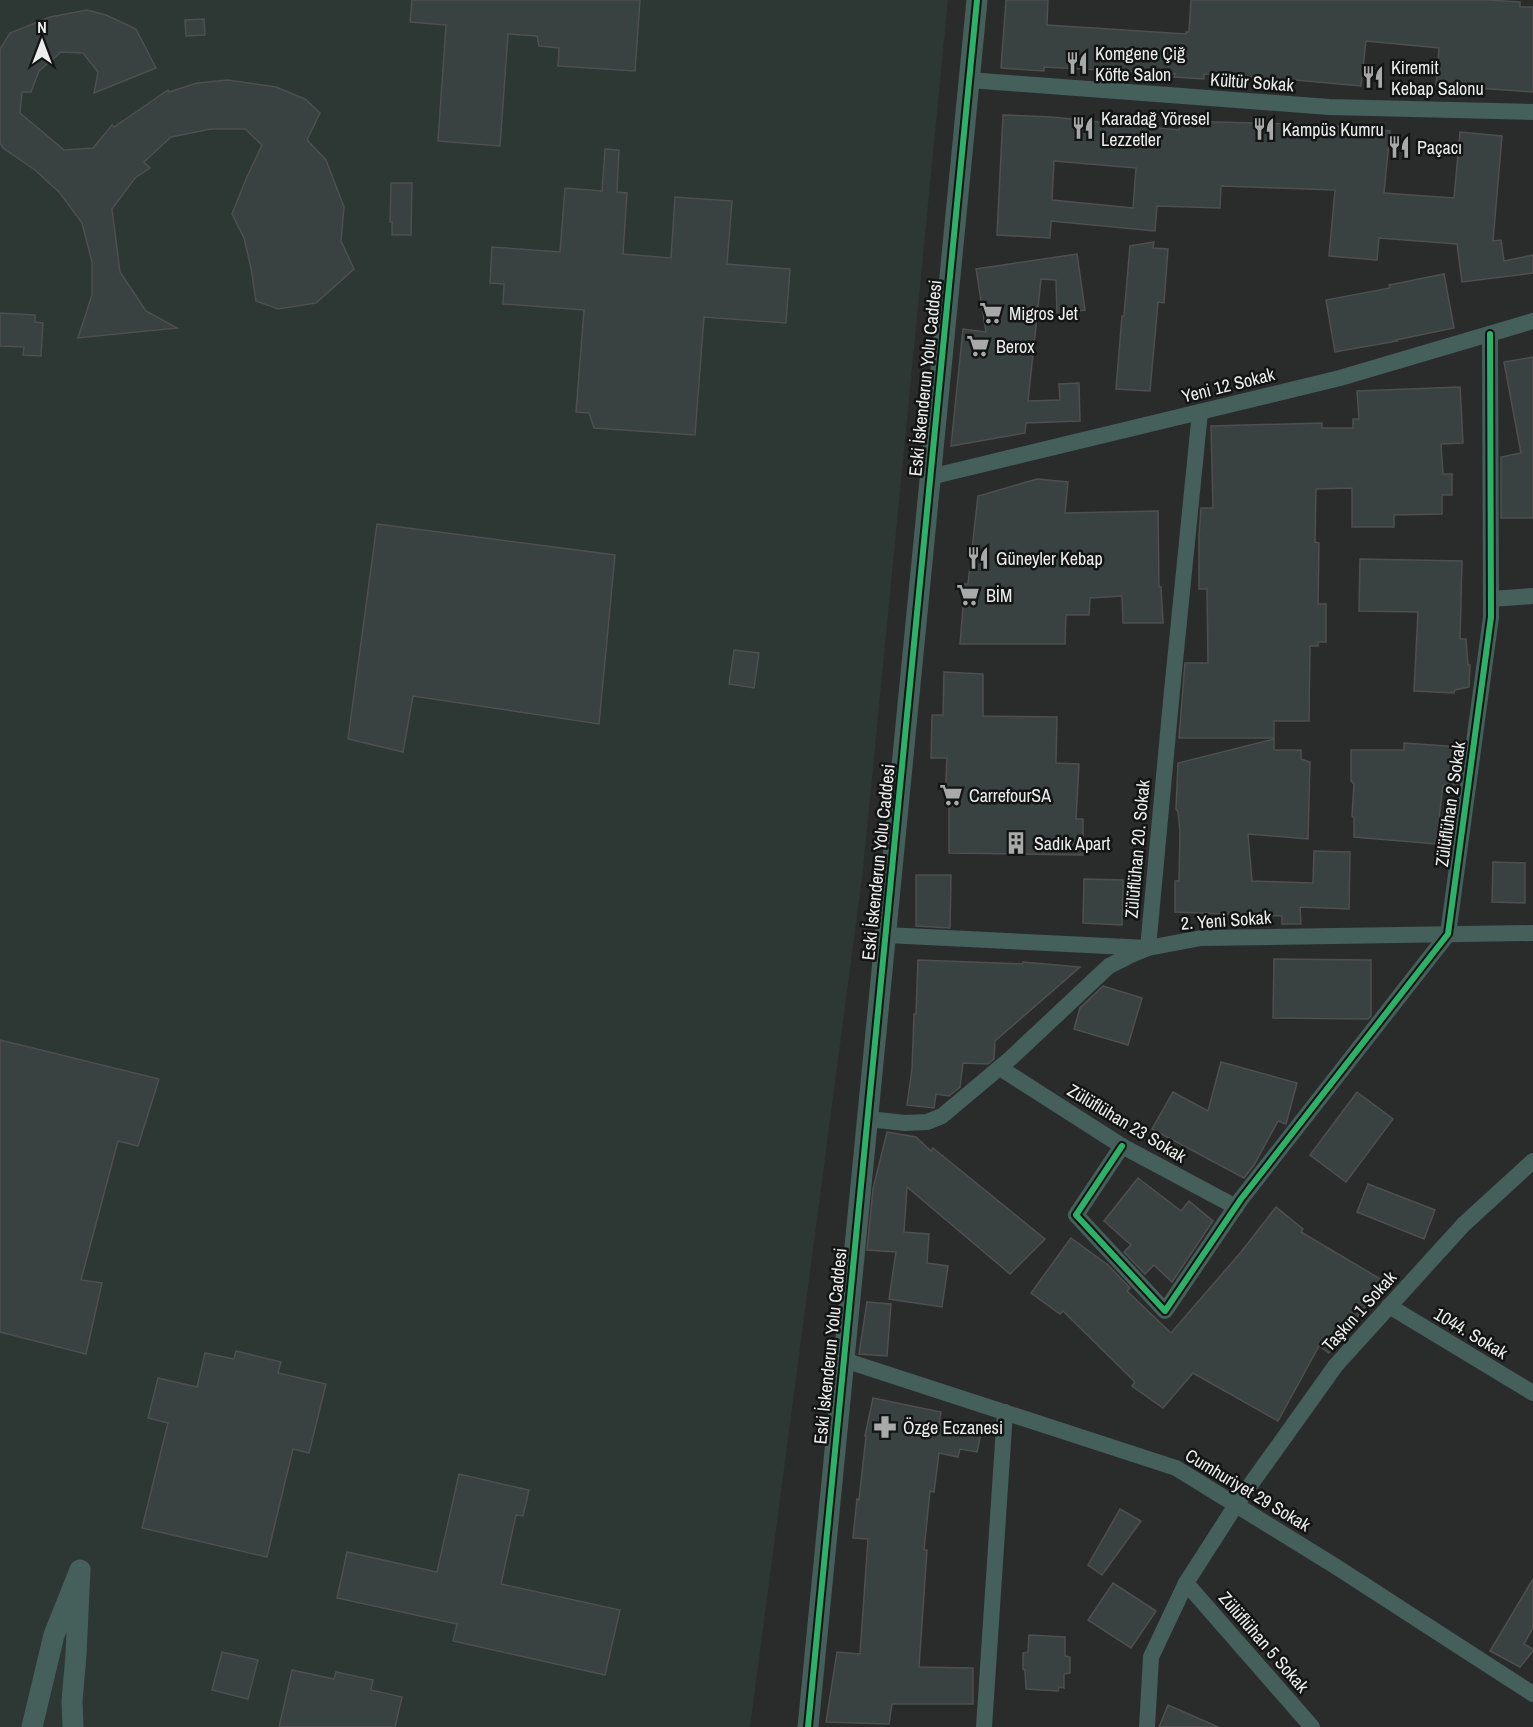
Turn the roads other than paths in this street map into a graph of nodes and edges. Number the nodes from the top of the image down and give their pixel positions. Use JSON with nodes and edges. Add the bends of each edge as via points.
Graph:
{"nodes":[{"id":1,"x":977,"y":0,"type":"edge"},
{"id":2,"x":969,"y":80,"type":"junction"},
{"id":3,"x":1533,"y":112,"type":"edge"},
{"id":4,"x":1533,"y":321,"type":"edge"},
{"id":5,"x":1491,"y":334,"type":"junction"},
{"id":6,"x":1200,"y":412,"type":"junction"},
{"id":7,"x":930,"y":477,"type":"junction"},
{"id":8,"x":1533,"y":596,"type":"edge"},
{"id":9,"x":1491,"y":599,"type":"junction"},
{"id":10,"x":1533,"y":933,"type":"edge"},
{"id":11,"x":1448,"y":934,"type":"junction"},
{"id":12,"x":886,"y":935,"type":"junction"},
{"id":13,"x":1148,"y":948,"type":"junction"},
{"id":14,"x":999,"y":1068,"type":"junction"},
{"id":15,"x":868,"y":1119,"type":"junction"},
{"id":16,"x":1122,"y":1146,"type":"junction"},
{"id":17,"x":1533,"y":1161,"type":"edge"},
{"id":18,"x":1236,"y":1207,"type":"junction"},
{"id":19,"x":1389,"y":1306,"type":"junction"},
{"id":20,"x":844,"y":1360,"type":"junction"},
{"id":21,"x":1533,"y":1393,"type":"edge"},
{"id":22,"x":1005,"y":1412,"type":"junction"},
{"id":23,"x":1236,"y":1505,"type":"junction"},
{"id":24,"x":1186,"y":1583,"type":"junction"},
{"id":25,"x":1533,"y":1694,"type":"edge"},
{"id":26,"x":32,"y":1727,"type":"edge"},
{"id":27,"x":73,"y":1727,"type":"edge"},
{"id":28,"x":808,"y":1727,"type":"edge"},
{"id":29,"x":984,"y":1727,"type":"edge"},
{"id":30,"x":1147,"y":1727,"type":"edge"},
{"id":31,"x":1312,"y":1727,"type":"edge"}],
"edges":[{"from":1,"to":2,"type":"street","name":"Eski İskenderun Yolu Caddesi"},
{"from":2,"to":3,"type":"street","name":"Kültür Sokak","via":[[1329,107]]},
{"from":2,"to":7,"type":"street","name":"Eski İskenderun Yolu Caddesi"},
{"from":4,"to":5,"type":"street","name":"Yeni 12 Sokak"},
{"from":5,"to":6,"type":"street","name":"Yeni 12 Sokak","via":[[1340,378]]},
{"from":5,"to":9,"type":"street","name":"Zülüflühan 2 Sokak"},
{"from":6,"to":7,"type":"street","name":"Yeni 12 Sokak"},
{"from":6,"to":13,"type":"street","name":"Zülüflühan 20. Sokak"},
{"from":7,"to":12,"type":"street","name":"Eski İskenderun Yolu Caddesi"},
{"from":8,"to":9,"type":"street"},
{"from":9,"to":11,"type":"street","name":"Zülüflühan 2 Sokak"},
{"from":10,"to":11,"type":"street","name":"2. Yeni Sokak"},
{"from":11,"to":13,"type":"street","name":"2. Yeni Sokak","via":[[1201,938]]},
{"from":11,"to":18,"type":"street"},
{"from":12,"to":13,"type":"street","name":"2. Yeni Sokak"},
{"from":12,"to":15,"type":"street","name":"Eski İskenderun Yolu Caddesi"},
{"from":13,"to":14,"type":"street","via":[[1109,966]]},
{"from":14,"to":15,"type":"street","via":[[942,1116],[927,1122]]},
{"from":14,"to":16,"type":"street","name":"Zülüflühan 23 Sokak"},
{"from":15,"to":20,"type":"street","name":"Eski İskenderun Yolu Caddesi"},
{"from":16,"to":18,"type":"street","name":"Zülüflühan 23 Sokak"},
{"from":16,"to":18,"type":"street","via":[[1076,1215],[1165,1311]]},
{"from":17,"to":19,"type":"street","name":"Taşkın 1 Sokak","via":[[1463,1225]]},
{"from":19,"to":21,"type":"street","name":"1044. Sokak"},
{"from":19,"to":23,"type":"street","name":"Taşkın 1 Sokak","via":[[1336,1365]]},
{"from":20,"to":22,"type":"street","name":"Cumhuriyet 29 Sokak"},
{"from":20,"to":28,"type":"street","name":"Eski İskenderun Yolu Caddesi"},
{"from":22,"to":23,"type":"street","name":"Cumhuriyet 29 Sokak","via":[[1176,1468]]},
{"from":22,"to":29,"type":"street"},
{"from":23,"to":24,"type":"street","name":"Taşkın 1 Sokak"},
{"from":23,"to":25,"type":"street","name":"Cumhuriyet 29 Sokak"},
{"from":24,"to":30,"type":"street","name":"Taşkın 1 Sokak","via":[[1150,1657]]},
{"from":24,"to":31,"type":"street","name":"Zülüflühan 5 Sokak"},
{"from":26,"to":27,"type":"street","via":[[54,1635],[80,1570]]}]}
